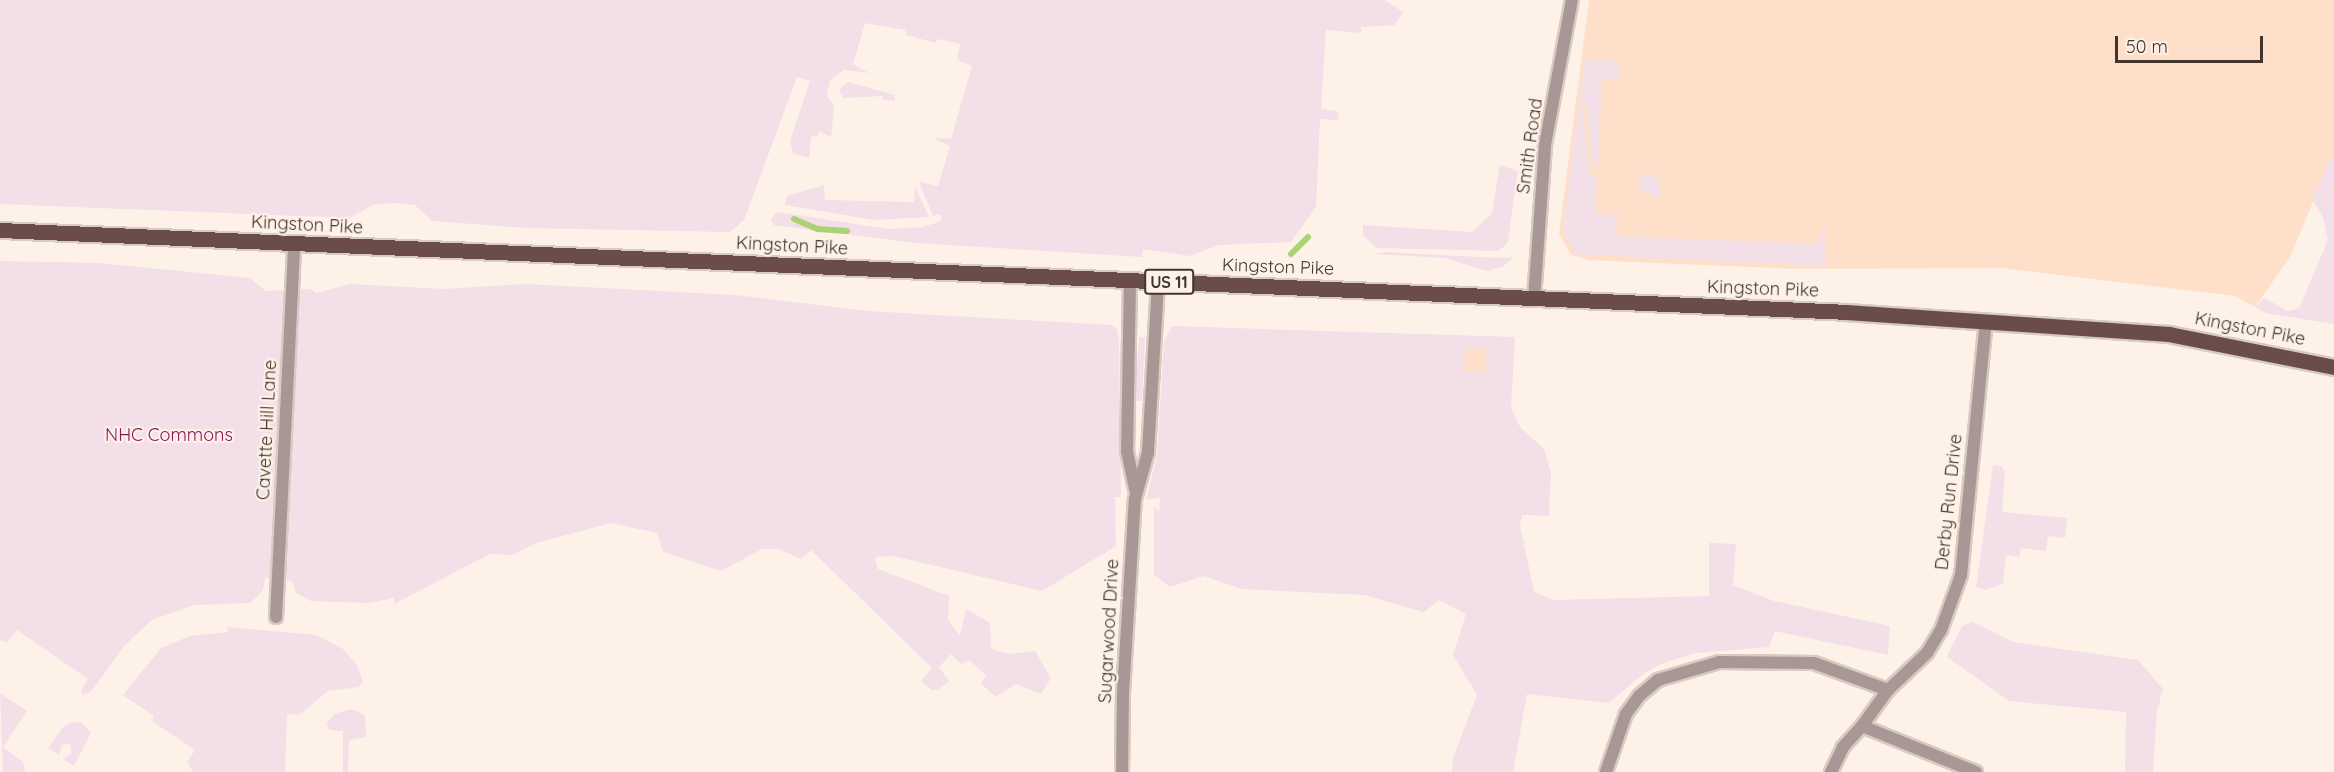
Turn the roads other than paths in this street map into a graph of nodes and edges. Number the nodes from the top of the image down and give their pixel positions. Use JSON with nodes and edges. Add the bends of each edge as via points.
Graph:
{"nodes":[{"id":1,"x":1572,"y":0,"type":"edge"},
{"id":2,"x":0,"y":230,"type":"edge"},
{"id":3,"x":294,"y":244,"type":"junction"},
{"id":4,"x":1130,"y":281,"type":"junction"},
{"id":5,"x":1158,"y":282,"type":"junction"},
{"id":6,"x":1534,"y":299,"type":"junction"},
{"id":7,"x":1986,"y":321,"type":"junction"},
{"id":8,"x":2334,"y":367,"type":"edge"},
{"id":9,"x":1127,"y":421,"type":"junction"},
{"id":10,"x":1150,"y":422,"type":"junction"},
{"id":11,"x":1135,"y":492,"type":"junction"},
{"id":12,"x":276,"y":617,"type":"dead end"},
{"id":13,"x":1887,"y":690,"type":"junction"},
{"id":14,"x":1862,"y":726,"type":"junction"},
{"id":15,"x":1122,"y":772,"type":"edge"},
{"id":16,"x":1605,"y":772,"type":"edge"},
{"id":17,"x":1831,"y":772,"type":"edge"},
{"id":18,"x":1976,"y":772,"type":"edge"}],
"edges":[{"from":1,"to":6,"type":"street","name":"Smith Road","via":[[1545,145]]},
{"from":2,"to":3,"type":"main road","name":"Kingston Pike","number":"US 11"},
{"from":3,"to":4,"type":"main road","name":"Kingston Pike","number":"US 11"},
{"from":3,"to":12,"type":"street","name":"Cavette Hill Lane"},
{"from":4,"to":5,"type":"main road","name":"Kingston Pike","number":"US 11"},
{"from":4,"to":9,"type":"street","name":"Sugarwood Drive"},
{"from":5,"to":6,"type":"main road","name":"Kingston Pike","number":"US 11"},
{"from":5,"to":10,"type":"street","name":"Sugarwood Drive"},
{"from":6,"to":7,"type":"main road","name":"Kingston Pike","number":"US 11"},
{"from":7,"to":8,"type":"main road","name":"Kingston Pike","number":"US 11","via":[[2169,334]]},
{"from":7,"to":13,"type":"street","name":"Derby Run Drive","via":[[1961,575],[1941,630],[1927,653]]},
{"from":9,"to":10,"type":"street"},
{"from":9,"to":11,"type":"street","name":"Sugarwood Drive","via":[[1127,451]]},
{"from":10,"to":11,"type":"street","name":"Sugarwood Drive","via":[[1148,452]]},
{"from":11,"to":15,"type":"street","name":"Sugarwood Drive"},
{"from":13,"to":14,"type":"street","name":"Derby Run Drive"},
{"from":13,"to":16,"type":"street","via":[[1814,663],[1719,662],[1658,680],[1639,696],[1626,714]]},
{"from":14,"to":17,"type":"street","name":"Derby Run Drive","via":[[1843,747]]},
{"from":14,"to":18,"type":"street"}]}
